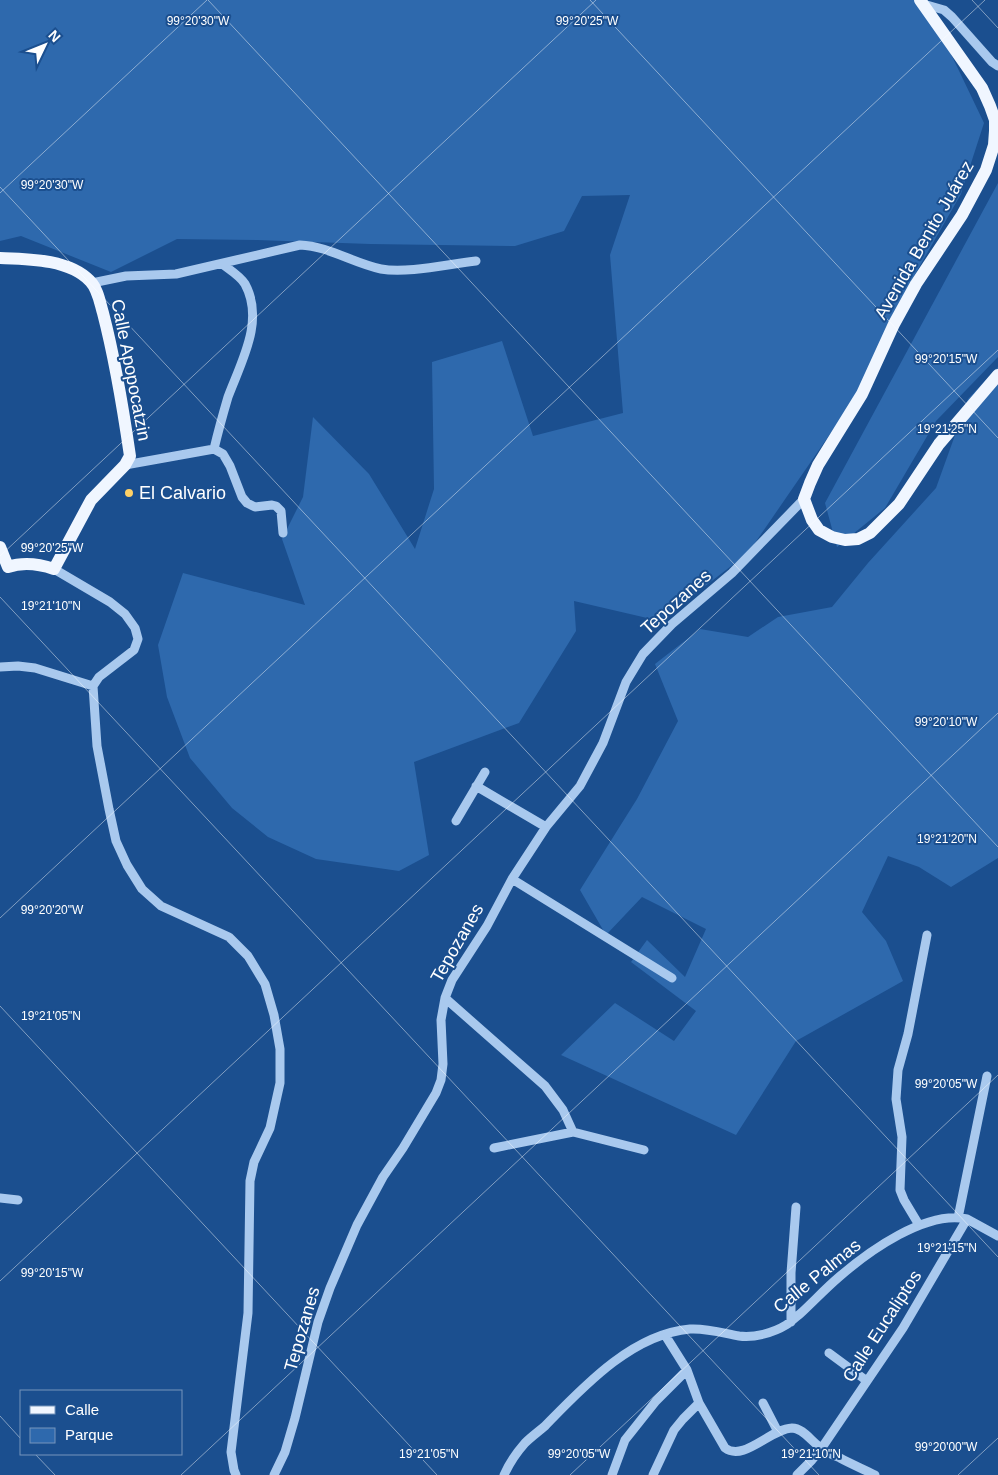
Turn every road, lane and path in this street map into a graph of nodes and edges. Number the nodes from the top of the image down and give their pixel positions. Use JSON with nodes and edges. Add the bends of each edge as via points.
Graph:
{"nodes":[{"id":1,"x":922,"y":2,"type":"edge"},
{"id":2,"x":998,"y":66,"type":"edge"},
{"id":3,"x":0,"y":258,"type":"edge"},
{"id":4,"x":476,"y":261,"type":"dead end"},
{"id":5,"x":222,"y":264,"type":"junction"},
{"id":6,"x":92,"y":283,"type":"junction"},
{"id":7,"x":998,"y":375,"type":"edge"},
{"id":8,"x":214,"y":449,"type":"junction"},
{"id":9,"x":125,"y":465,"type":"junction"},
{"id":10,"x":804,"y":499,"type":"junction"},
{"id":11,"x":282,"y":533,"type":"dead end"},
{"id":12,"x":0,"y":547,"type":"edge"},
{"id":13,"x":54,"y":569,"type":"junction"},
{"id":14,"x":4,"y":570,"type":"edge"},
{"id":15,"x":0,"y":667,"type":"edge"},
{"id":16,"x":93,"y":686,"type":"junction"},
{"id":17,"x":485,"y":772,"type":"dead end"},
{"id":18,"x":476,"y":786,"type":"junction"},
{"id":19,"x":456,"y":821,"type":"dead end"},
{"id":20,"x":546,"y":827,"type":"junction"},
{"id":21,"x":512,"y":879,"type":"junction"},
{"id":22,"x":927,"y":935,"type":"dead end"},
{"id":23,"x":672,"y":978,"type":"dead end"},
{"id":24,"x":445,"y":998,"type":"junction"},
{"id":25,"x":987,"y":1076,"type":"dead end"},
{"id":26,"x":573,"y":1132,"type":"junction"},
{"id":27,"x":494,"y":1148,"type":"dead end"},
{"id":28,"x":644,"y":1150,"type":"dead end"},
{"id":29,"x":0,"y":1198,"type":"edge"},
{"id":30,"x":18,"y":1200,"type":"dead end"},
{"id":31,"x":796,"y":1207,"type":"dead end"},
{"id":32,"x":962,"y":1219,"type":"junction"},
{"id":33,"x":919,"y":1225,"type":"junction"},
{"id":34,"x":998,"y":1236,"type":"edge"},
{"id":35,"x":791,"y":1322,"type":"junction"},
{"id":36,"x":665,"y":1335,"type":"junction"},
{"id":37,"x":830,"y":1353,"type":"dead end"},
{"id":38,"x":687,"y":1370,"type":"junction"},
{"id":39,"x":866,"y":1381,"type":"junction"},
{"id":40,"x":699,"y":1403,"type":"junction"},
{"id":41,"x":763,"y":1403,"type":"dead end"},
{"id":42,"x":778,"y":1432,"type":"junction"},
{"id":43,"x":821,"y":1449,"type":"junction"},
{"id":44,"x":236,"y":1475,"type":"edge"},
{"id":45,"x":274,"y":1475,"type":"edge"},
{"id":46,"x":504,"y":1475,"type":"edge"},
{"id":47,"x":612,"y":1475,"type":"edge"},
{"id":48,"x":653,"y":1475,"type":"edge"},
{"id":49,"x":797,"y":1475,"type":"edge"},
{"id":50,"x":875,"y":1475,"type":"edge"}],
"edges":[{"from":1,"to":2,"type":"street","via":[[944,10]]},
{"from":1,"to":10,"type":"main road","name":"Avenida Benito Juárez","via":[[982,88],[995,120],[991,157],[962,215],[916,284],[894,324],[862,394],[818,465]]},
{"from":3,"to":6,"type":"main road","name":"Calle Apopocatzin","via":[[41,260],[83,275]]},
{"from":4,"to":5,"type":"street","via":[[406,270],[383,269],[300,245]]},
{"from":5,"to":6,"type":"street","via":[[176,274],[126,276]]},
{"from":5,"to":8,"type":"street","via":[[244,284],[253,311],[252,334],[227,400]]},
{"from":6,"to":9,"type":"main road","name":"Calle Apopocatzin","via":[[109,336],[130,456]]},
{"from":7,"to":10,"type":"main road","via":[[939,444],[899,504],[870,533],[858,539],[845,540],[819,530]]},
{"from":8,"to":9,"type":"street"},
{"from":8,"to":11,"type":"street","via":[[223,454],[247,503],[255,507],[272,505],[281,511]]},
{"from":9,"to":13,"type":"main road","name":"Calle Apopocatzin","via":[[91,500]]},
{"from":10,"to":20,"type":"street","name":"Tepozanes","via":[[732,573],[672,624],[643,654],[626,682],[603,743],[580,786]]},
{"from":12,"to":14,"type":"main road"},
{"from":13,"to":14,"type":"main road","via":[[19,563]]},
{"from":13,"to":16,"type":"street","via":[[110,602],[135,628],[138,639],[134,650],[99,677]]},
{"from":15,"to":16,"type":"street","via":[[35,668]]},
{"from":16,"to":44,"type":"street","via":[[97,746],[108,809],[116,841],[127,865],[142,889],[160,906],[229,937],[248,956],[265,984],[280,1049],[280,1083],[270,1128],[254,1162],[250,1181],[248,1313],[232,1452]]},
{"from":17,"to":18,"type":"street"},
{"from":18,"to":19,"type":"street"},
{"from":18,"to":20,"type":"street"},
{"from":20,"to":21,"type":"street","name":"Tepozanes"},
{"from":21,"to":23,"type":"street"},
{"from":21,"to":24,"type":"street","name":"Tepozanes","via":[[487,926],[452,980]]},
{"from":22,"to":33,"type":"street","via":[[898,1070],[896,1099],[902,1138],[900,1190]]},
{"from":24,"to":26,"type":"street","via":[[545,1086]]},
{"from":24,"to":45,"type":"street","name":"Tepozanes","via":[[441,1020],[441,1080],[357,1225],[330,1288],[285,1452]]},
{"from":25,"to":32,"type":"street","name":"Calle Eucaliptos"},
{"from":26,"to":27,"type":"street"},
{"from":26,"to":28,"type":"street"},
{"from":29,"to":30,"type":"street"},
{"from":31,"to":35,"type":"street"},
{"from":32,"to":33,"type":"street","name":"Calle Palmas"},
{"from":32,"to":34,"type":"street"},
{"from":32,"to":39,"type":"street","name":"Calle Eucaliptos","via":[[903,1328]]},
{"from":33,"to":35,"type":"street","name":"Calle Palmas","via":[[887,1242],[840,1276]]},
{"from":35,"to":36,"type":"street","name":"Calle Palmas","via":[[767,1334],[741,1336],[690,1329]]},
{"from":36,"to":38,"type":"street"},
{"from":36,"to":46,"type":"street","name":"Calle Palmas","via":[[619,1358],[579,1391],[525,1443]]},
{"from":37,"to":39,"type":"street"},
{"from":38,"to":40,"type":"street"},
{"from":38,"to":47,"type":"street","via":[[656,1401],[625,1440]]},
{"from":39,"to":43,"type":"street","name":"Calle Eucaliptos"},
{"from":40,"to":42,"type":"street","via":[[729,1451],[742,1451]]},
{"from":40,"to":48,"type":"street","via":[[674,1430]]},
{"from":41,"to":42,"type":"street"},
{"from":42,"to":43,"type":"street","via":[[799,1429]]},
{"from":43,"to":49,"type":"street","name":"Calle Eucaliptos"},
{"from":43,"to":50,"type":"street"}]}
